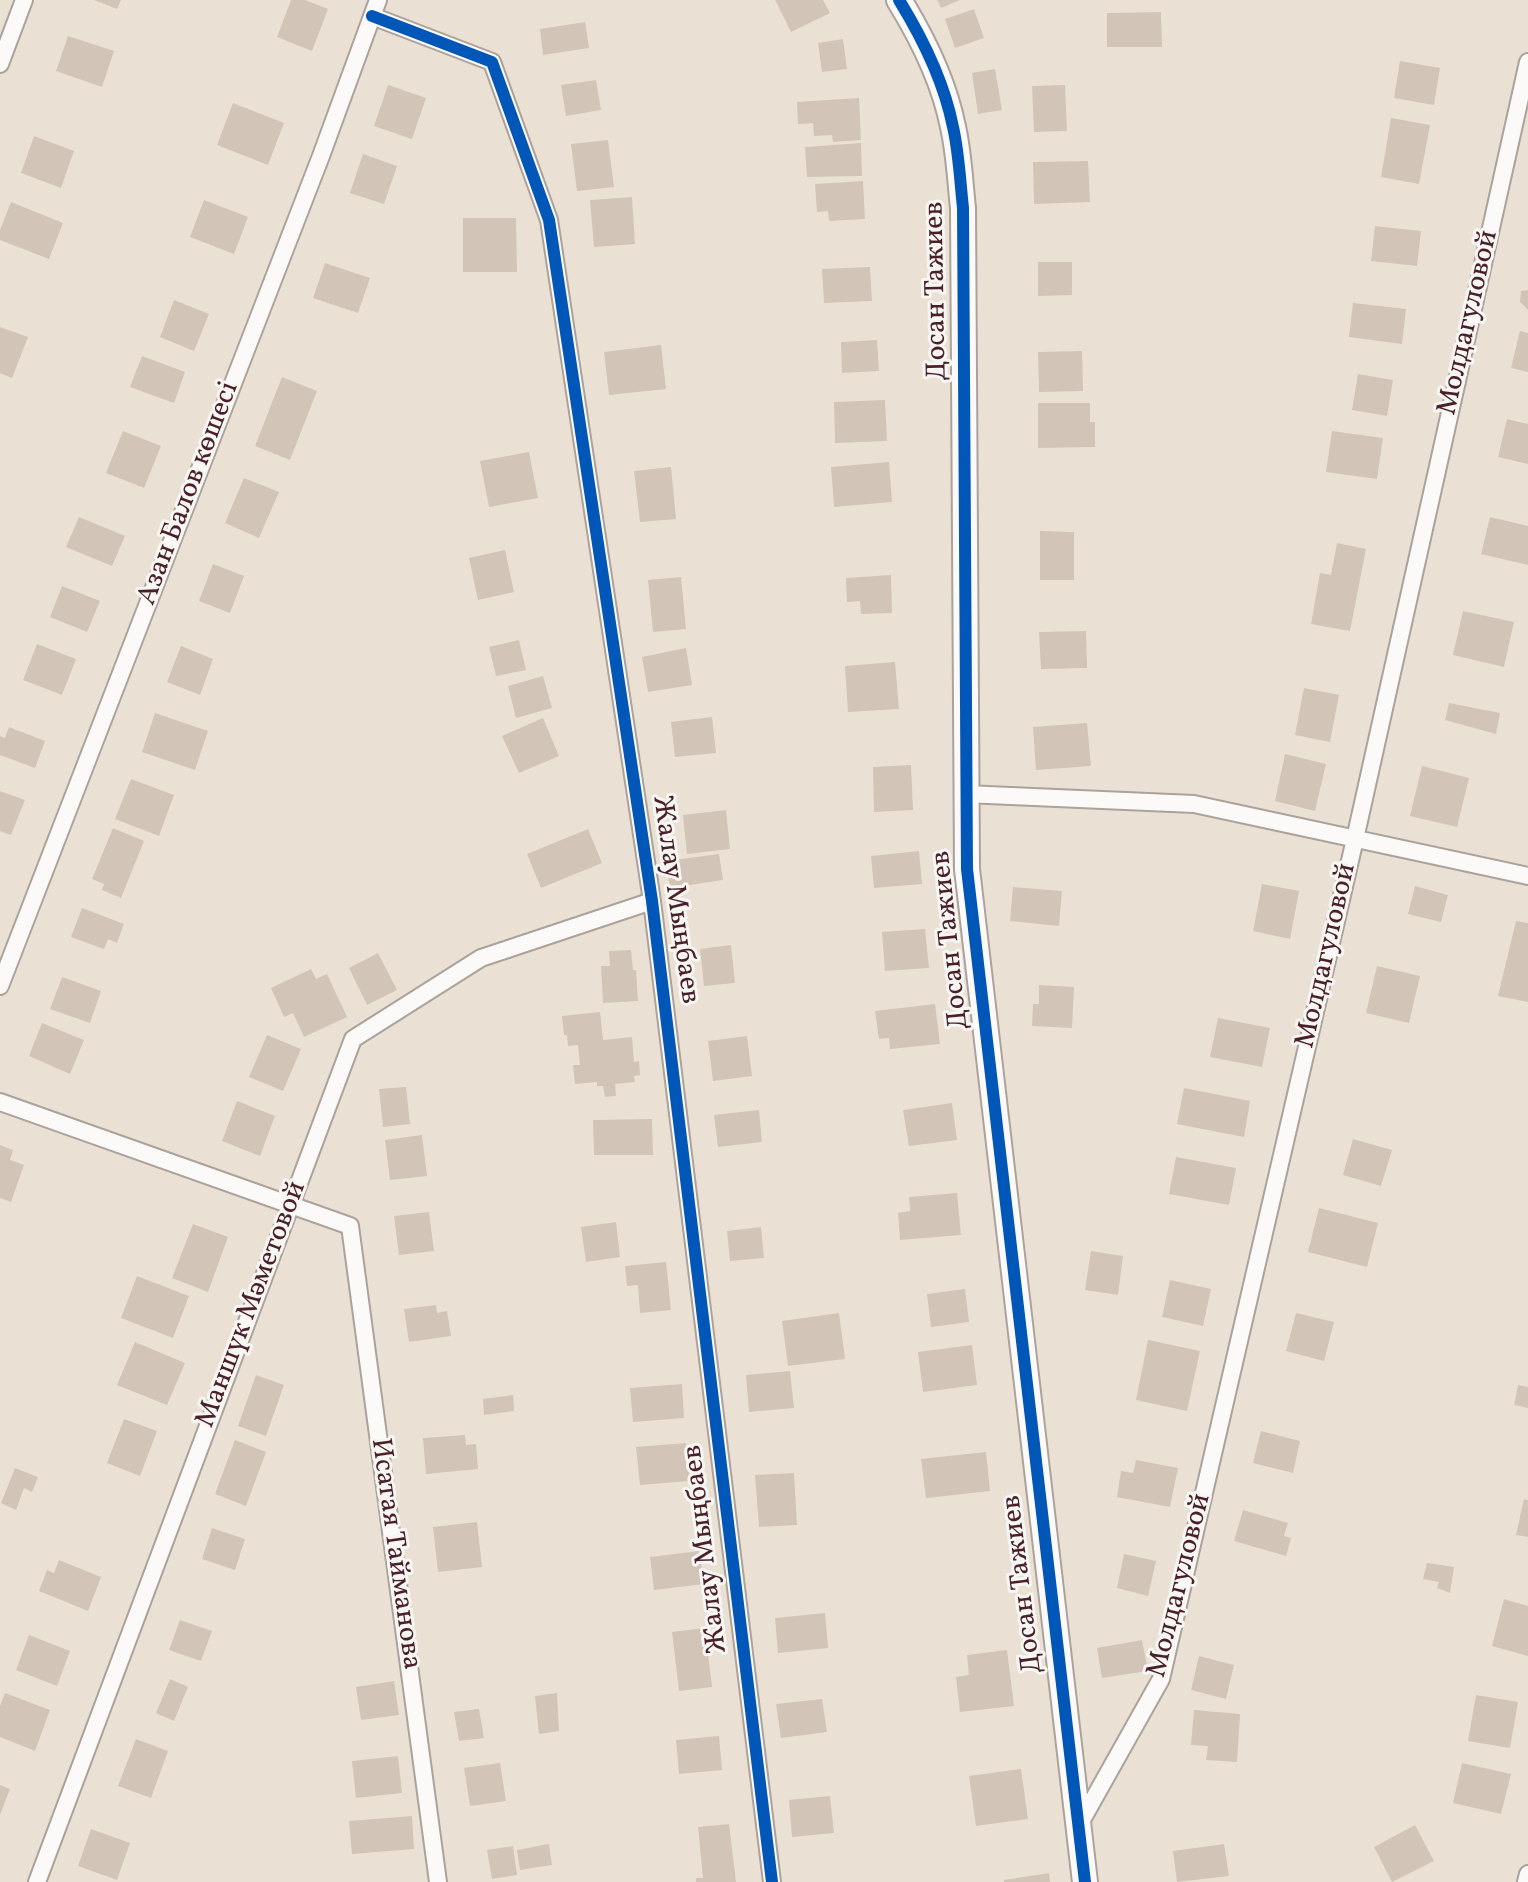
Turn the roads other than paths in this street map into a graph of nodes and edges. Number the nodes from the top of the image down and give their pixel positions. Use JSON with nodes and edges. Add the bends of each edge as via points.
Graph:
{"nodes":[{"id":1,"x":24,"y":0,"type":"edge"},
{"id":2,"x":899,"y":0,"type":"edge"},
{"id":3,"x":375,"y":8,"type":"edge"},
{"id":4,"x":1528,"y":62,"type":"edge"},
{"id":5,"x":0,"y":64,"type":"edge"},
{"id":6,"x":965,"y":794,"type":"junction"},
{"id":7,"x":1355,"y":839,"type":"junction"},
{"id":8,"x":1528,"y":876,"type":"edge"},
{"id":9,"x":652,"y":901,"type":"junction"},
{"id":10,"x":0,"y":986,"type":"edge"},
{"id":11,"x":0,"y":1102,"type":"edge"},
{"id":12,"x":291,"y":1206,"type":"junction"},
{"id":13,"x":1077,"y":1830,"type":"junction"},
{"id":14,"x":1528,"y":1874,"type":"edge"},
{"id":15,"x":37,"y":1882,"type":"edge"},
{"id":16,"x":438,"y":1882,"type":"edge"},
{"id":17,"x":772,"y":1882,"type":"edge"},
{"id":18,"x":1085,"y":1882,"type":"edge"},
{"id":19,"x":1526,"y":1882,"type":"edge"}],
"edges":[{"from":1,"to":5,"type":"street"},
{"from":2,"to":6,"type":"street","name":"Досан Тажиев","via":[[942,84],[963,208]]},
{"from":3,"to":9,"type":"street","name":"Жалау Мыңбаев","via":[[492,62],[549,220]]},
{"from":3,"to":10,"type":"street","name":"Азан Балов көшесі"},
{"from":4,"to":7,"type":"street","name":"Молдагуловой"},
{"from":6,"to":7,"type":"street","via":[[1194,804]]},
{"from":6,"to":13,"type":"street","name":"Досан Тажиев","via":[[967,869]]},
{"from":7,"to":8,"type":"street"},
{"from":7,"to":13,"type":"street","name":"Молдагуловой","via":[[1161,1679]]},
{"from":9,"to":12,"type":"street","name":"Маншүк Мәметовой","via":[[481,958],[353,1039]]},
{"from":9,"to":17,"type":"street","name":"Жалау Мыңбаев"},
{"from":11,"to":12,"type":"street"},
{"from":12,"to":15,"type":"street","name":"Маншүк Мәметовой"},
{"from":12,"to":16,"type":"street","name":"Исатая Тайманова","via":[[350,1226]]},
{"from":13,"to":18,"type":"street","name":"Досан Тажиев"},
{"from":14,"to":19,"type":"street"}]}
